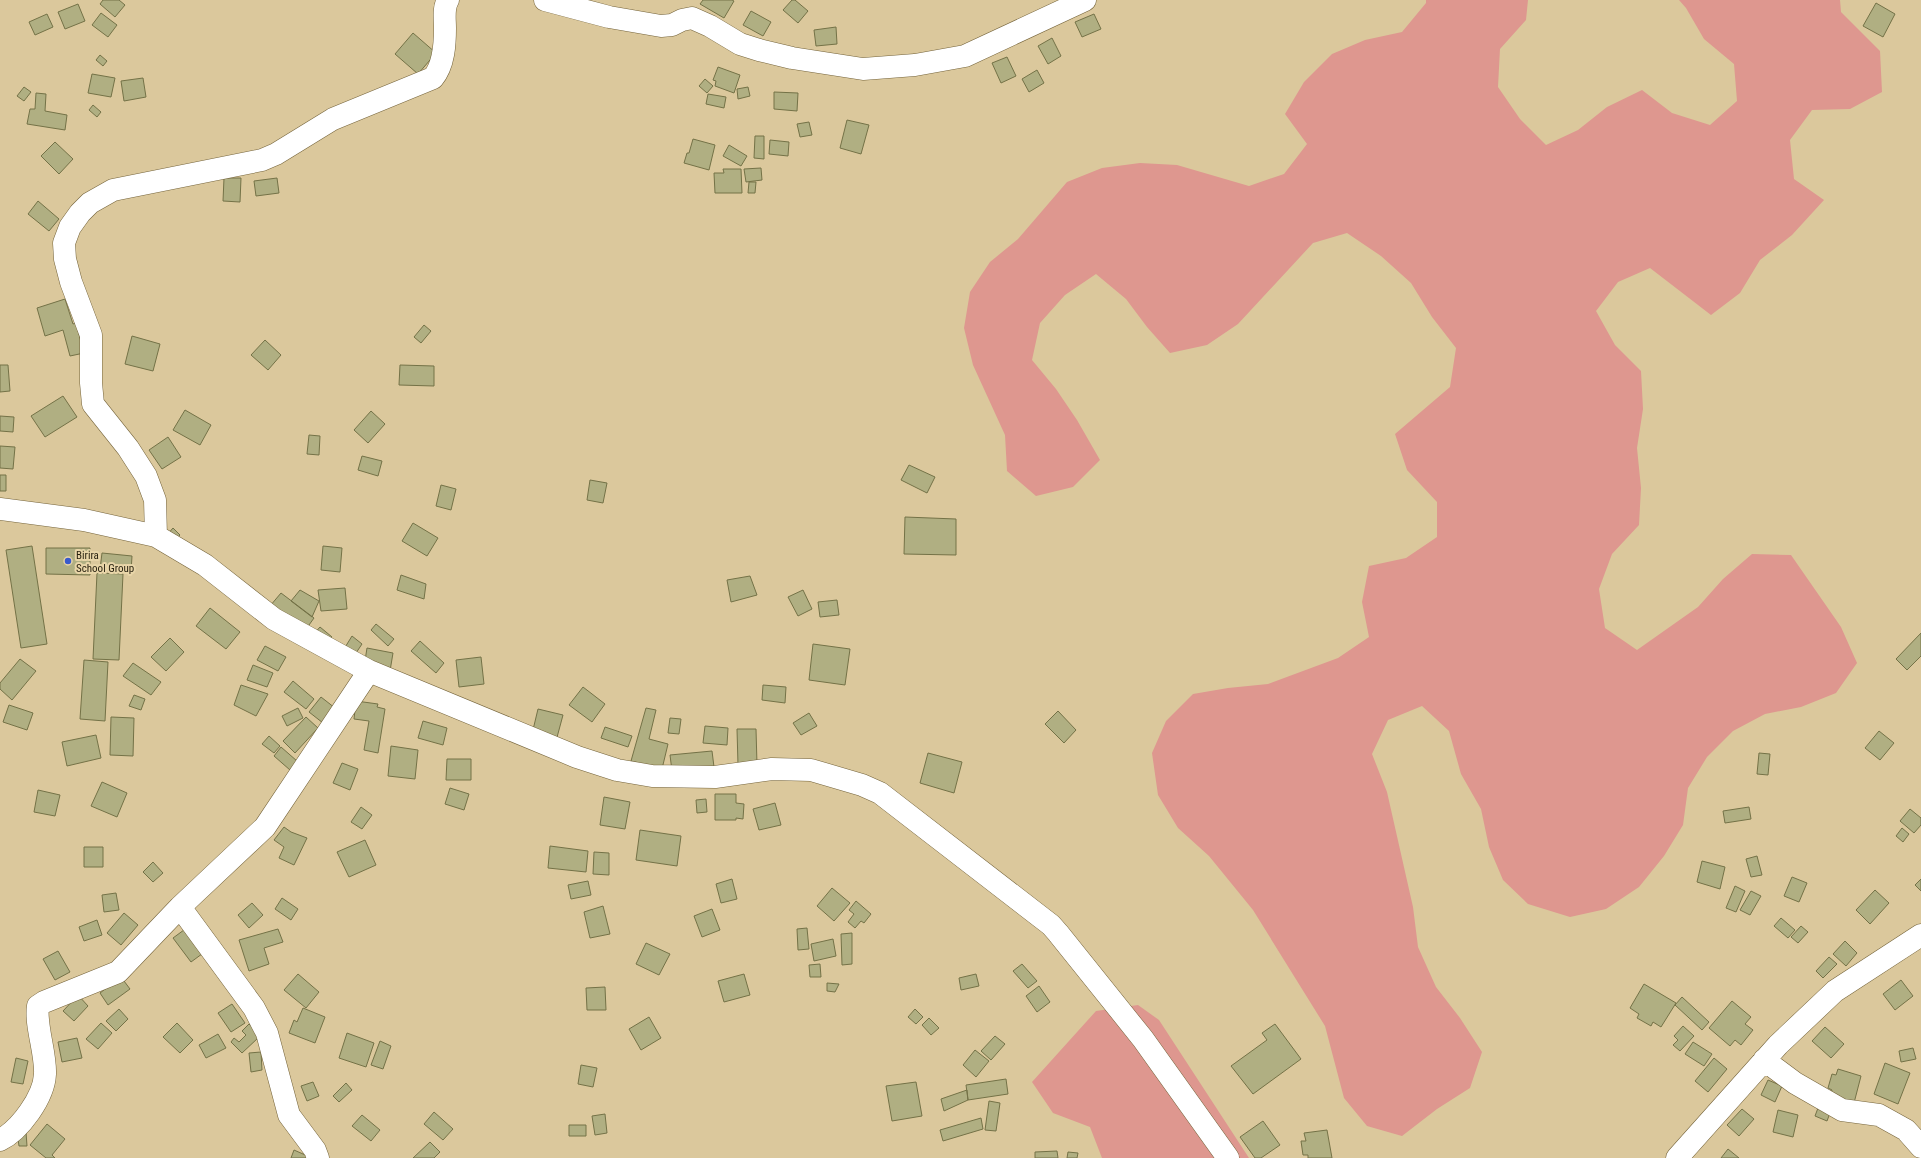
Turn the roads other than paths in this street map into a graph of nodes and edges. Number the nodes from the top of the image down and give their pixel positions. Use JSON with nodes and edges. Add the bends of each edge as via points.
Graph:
{"nodes":[{"id":1,"x":448,"y":0,"type":"edge"},
{"id":2,"x":545,"y":0,"type":"edge"},
{"id":3,"x":1085,"y":0,"type":"edge"},
{"id":4,"x":0,"y":509,"type":"edge"},
{"id":5,"x":156,"y":536,"type":"junction"},
{"id":6,"x":369,"y":671,"type":"junction"},
{"id":7,"x":180,"y":907,"type":"junction"},
{"id":8,"x":1921,"y":935,"type":"edge"},
{"id":9,"x":1764,"y":1060,"type":"junction"},
{"id":10,"x":0,"y":1140,"type":"edge"},
{"id":11,"x":1921,"y":1147,"type":"edge"},
{"id":12,"x":318,"y":1158,"type":"edge"},
{"id":13,"x":1228,"y":1158,"type":"edge"},
{"id":14,"x":1677,"y":1158,"type":"edge"}],
"edges":[{"from":1,"to":5,"type":"street","via":[[444,13],[444,48],[438,72],[433,78],[333,119],[262,160],[113,190],[90,203],[70,227],[64,243],[65,259],[92,336],[93,404],[128,448],[146,476],[155,500]]},
{"from":2,"to":3,"type":"street","via":[[610,17],[661,26],[692,18],[740,44],[759,50],[863,69],[910,66],[965,56]]},
{"from":4,"to":5,"type":"street","via":[[84,520]]},
{"from":5,"to":6,"type":"street","via":[[204,565],[274,619]]},
{"from":6,"to":7,"type":"street","via":[[265,827]]},
{"from":6,"to":13,"type":"street","via":[[578,757],[617,770],[652,776],[715,777],[772,769],[811,770],[880,793],[1055,929],[1143,1039]]},
{"from":7,"to":10,"type":"street","via":[[118,972],[38,1006],[45,1074],[29,1113],[7,1137]]},
{"from":7,"to":12,"type":"street","via":[[254,1008],[267,1033],[289,1115]]},
{"from":8,"to":9,"type":"street","via":[[1835,991]]},
{"from":9,"to":11,"type":"street","via":[[1842,1110],[1879,1115],[1906,1130]]},
{"from":9,"to":14,"type":"street"}]}
